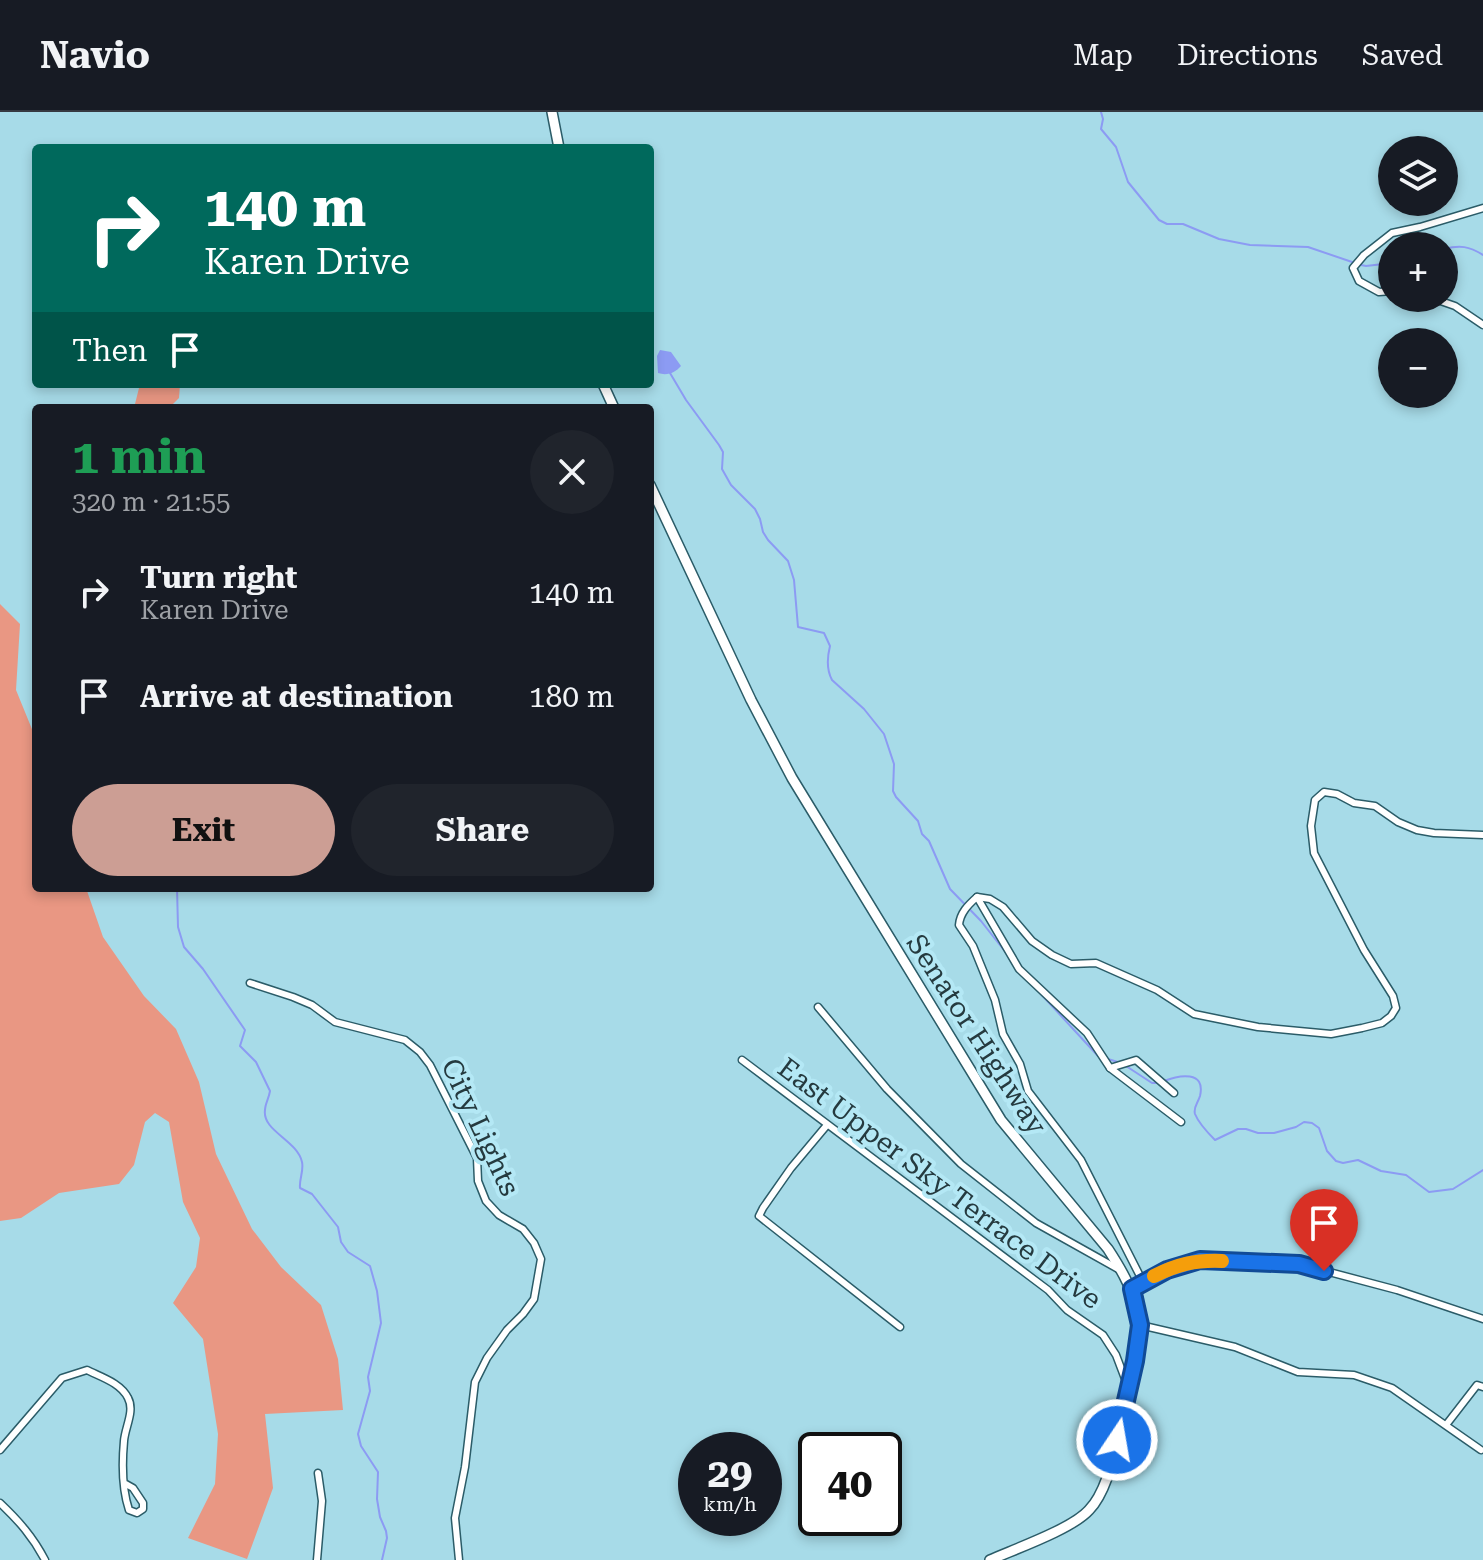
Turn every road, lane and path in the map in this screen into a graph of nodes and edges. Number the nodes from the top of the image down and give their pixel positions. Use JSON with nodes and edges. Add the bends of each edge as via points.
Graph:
{"nodes":[{"id":1,"x":552,"y":112,"type":"edge"},
{"id":2,"x":558,"y":144,"type":"edge"},
{"id":3,"x":1483,"y":208,"type":"edge"},
{"id":4,"x":1397,"y":232,"type":"edge"},
{"id":5,"x":1378,"y":244,"type":"edge"},
{"id":6,"x":1378,"y":291,"type":"edge"},
{"id":7,"x":1458,"y":308,"type":"edge"},
{"id":8,"x":1483,"y":325,"type":"edge"},
{"id":9,"x":654,"y":494,"type":"edge"},
{"id":10,"x":1483,"y":835,"type":"edge"},
{"id":11,"x":977,"y":897,"type":"junction"},
{"id":12,"x":250,"y":983,"type":"dead end"},
{"id":13,"x":818,"y":1007,"type":"dead end"},
{"id":14,"x":742,"y":1060,"type":"dead end"},
{"id":15,"x":1110,"y":1068,"type":"junction"},
{"id":16,"x":1174,"y":1093,"type":"dead end"},
{"id":17,"x":1181,"y":1122,"type":"dead end"},
{"id":18,"x":827,"y":1125,"type":"junction"},
{"id":19,"x":1123,"y":1271,"type":"junction"},
{"id":20,"x":1143,"y":1282,"type":"junction"},
{"id":21,"x":1132,"y":1289,"type":"junction"},
{"id":22,"x":1483,"y":1319,"type":"edge"},
{"id":23,"x":1140,"y":1325,"type":"junction"},
{"id":24,"x":900,"y":1327,"type":"dead end"},
{"id":25,"x":1483,"y":1387,"type":"edge"},
{"id":26,"x":1128,"y":1388,"type":"junction"},
{"id":27,"x":1446,"y":1425,"type":"junction"},
{"id":28,"x":0,"y":1450,"type":"edge"},
{"id":29,"x":1481,"y":1450,"type":"edge"},
{"id":30,"x":318,"y":1473,"type":"dead end"},
{"id":31,"x":124,"y":1483,"type":"junction"},
{"id":32,"x":0,"y":1503,"type":"edge"},
{"id":33,"x":45,"y":1560,"type":"edge"},
{"id":34,"x":317,"y":1560,"type":"edge"},
{"id":35,"x":457,"y":1560,"type":"edge"},
{"id":36,"x":990,"y":1560,"type":"edge"}],
"edges":[{"from":1,"to":2,"type":"street"},
{"from":3,"to":4,"type":"street"},
{"from":5,"to":6,"type":"street","via":[[1353,268],[1359,281]]},
{"from":7,"to":8,"type":"street"},
{"from":9,"to":19,"type":"street","name":"Senator Highway","via":[[792,778],[1001,1120]]},
{"from":10,"to":11,"type":"street","via":[[1417,830],[1375,806],[1337,794],[1324,792],[1315,800],[1314,853],[1396,1008],[1382,1023],[1331,1034],[1194,1014],[1157,990],[1096,963],[1071,964],[1052,955],[1003,907]]},
{"from":11,"to":15,"type":"street","via":[[1019,969],[1087,1033]]},
{"from":11,"to":20,"type":"street","via":[[959,925],[995,1000],[1003,1034],[1028,1091],[1096,1186]]},
{"from":12,"to":35,"type":"street","name":"City Lights","via":[[312,1005],[335,1022],[405,1040],[420,1052],[477,1158],[486,1201],[523,1229],[541,1259],[534,1299],[487,1358],[475,1382],[455,1518]]},
{"from":13,"to":19,"type":"street","via":[[887,1089],[961,1164],[1036,1223]]},
{"from":14,"to":18,"type":"street","name":"East Upper Sky Terrace Drive"},
{"from":15,"to":16,"type":"street","via":[[1136,1060]]},
{"from":15,"to":17,"type":"street"},
{"from":18,"to":24,"type":"street","via":[[759,1216]]},
{"from":18,"to":26,"type":"street","name":"East Upper Sky Terrace Drive","via":[[1103,1335]]},
{"from":19,"to":21,"type":"street","name":"Senator Highway"},
{"from":20,"to":21,"type":"street"},
{"from":20,"to":22,"type":"street","via":[[1200,1260],[1299,1264]]},
{"from":21,"to":23,"type":"street","name":"Senator Highway"},
{"from":23,"to":26,"type":"street","name":"Senator Highway"},
{"from":23,"to":27,"type":"street","via":[[1235,1347],[1298,1372],[1354,1375],[1392,1388]]},
{"from":25,"to":27,"type":"street","via":[[1477,1385]]},
{"from":26,"to":36,"type":"street","name":"Senator Highway","via":[[1107,1479],[1089,1511]]},
{"from":27,"to":29,"type":"street"},
{"from":28,"to":31,"type":"street","via":[[62,1378],[87,1370],[119,1385],[128,1396]]},
{"from":30,"to":34,"type":"street","via":[[322,1501]]},
{"from":31,"to":31,"type":"street","via":[[129,1510],[137,1513],[143,1503]]},
{"from":32,"to":33,"type":"street","via":[[22,1524]]}]}
